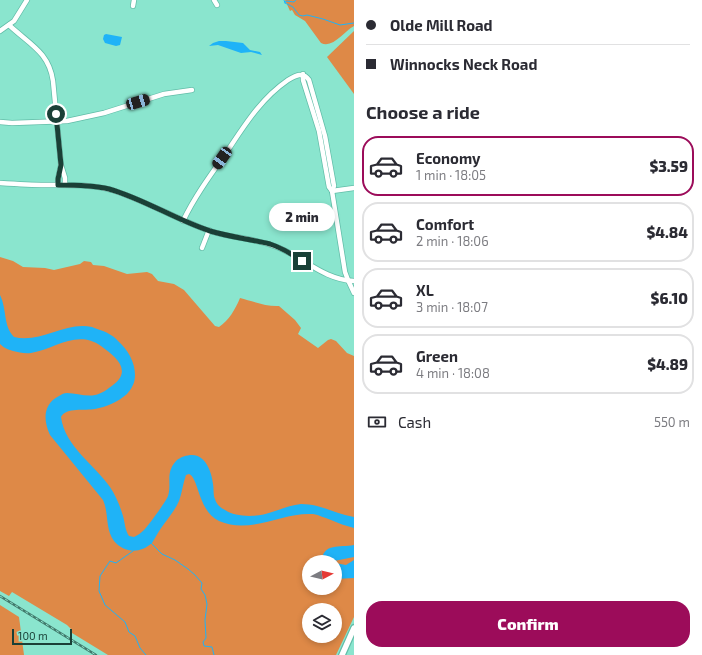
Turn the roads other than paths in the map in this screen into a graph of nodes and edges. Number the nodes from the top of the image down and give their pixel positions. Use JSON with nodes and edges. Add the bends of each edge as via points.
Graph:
{"nodes":[{"id":1,"x":27,"y":0,"type":"edge"},
{"id":2,"x":134,"y":0,"type":"edge"},
{"id":3,"x":214,"y":0,"type":"edge"},
{"id":4,"x":217,"y":5,"type":"dead end"},
{"id":5,"x":133,"y":6,"type":"dead end"},
{"id":6,"x":10,"y":25,"type":"junction"},
{"id":7,"x":0,"y":31,"type":"edge"},
{"id":8,"x":192,"y":90,"type":"dead end"},
{"id":9,"x":0,"y":122,"type":"edge"},
{"id":10,"x":57,"y":122,"type":"junction"},
{"id":11,"x":61,"y":165,"type":"junction"},
{"id":12,"x":0,"y":183,"type":"edge"},
{"id":13,"x":58,"y":185,"type":"junction"},
{"id":14,"x":65,"y":185,"type":"junction"},
{"id":15,"x":354,"y":188,"type":"edge"},
{"id":16,"x":332,"y":191,"type":"junction"},
{"id":17,"x":184,"y":221,"type":"junction"},
{"id":18,"x":209,"y":230,"type":"junction"},
{"id":19,"x":202,"y":248,"type":"dead end"},
{"id":20,"x":348,"y":280,"type":"junction"},
{"id":21,"x":354,"y":281,"type":"edge"},
{"id":22,"x":354,"y":293,"type":"edge"},
{"id":23,"x":354,"y":628,"type":"edge"},
{"id":24,"x":342,"y":655,"type":"edge"}],
"edges":[{"from":1,"to":6,"type":"street"},
{"from":2,"to":5,"type":"street"},
{"from":3,"to":4,"type":"street"},
{"from":6,"to":7,"type":"street"},
{"from":6,"to":10,"type":"street","via":[[40,51],[48,62],[53,78]]},
{"from":8,"to":10,"type":"street","via":[[164,94],[104,113]]},
{"from":9,"to":10,"type":"street"},
{"from":10,"to":11,"type":"street"},
{"from":11,"to":13,"type":"street"},
{"from":11,"to":14,"type":"street"},
{"from":12,"to":13,"type":"street"},
{"from":13,"to":14,"type":"street"},
{"from":14,"to":17,"type":"street","via":[[112,190]]},
{"from":15,"to":16,"type":"street"},
{"from":16,"to":17,"type":"street","via":[[303,74],[293,77],[259,105],[200,190]]},
{"from":16,"to":20,"type":"street"},
{"from":17,"to":18,"type":"street"},
{"from":18,"to":19,"type":"street"},
{"from":18,"to":20,"type":"street","via":[[273,245],[326,273]]},
{"from":20,"to":21,"type":"street"},
{"from":20,"to":22,"type":"street"},
{"from":23,"to":24,"type":"main road"}]}
